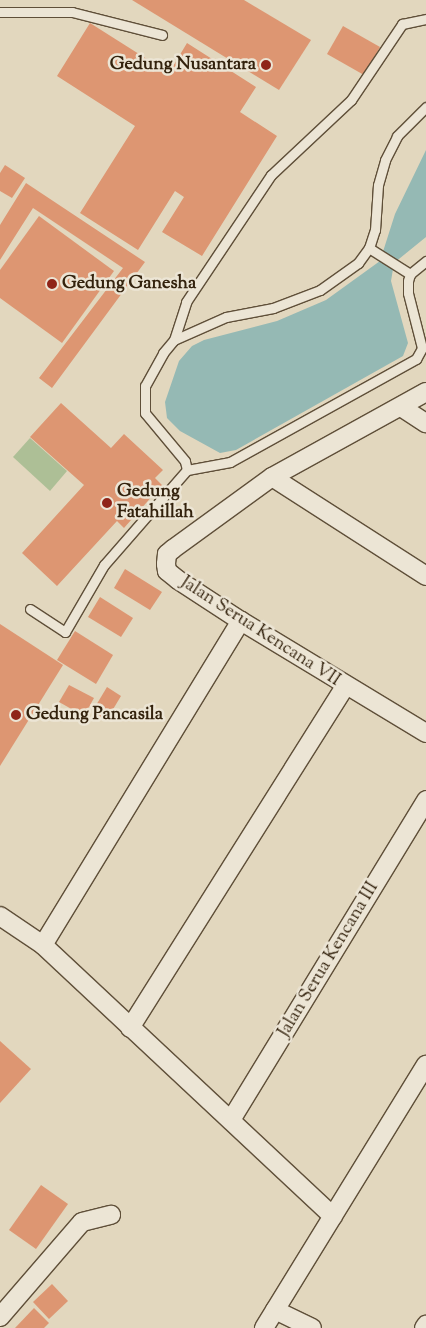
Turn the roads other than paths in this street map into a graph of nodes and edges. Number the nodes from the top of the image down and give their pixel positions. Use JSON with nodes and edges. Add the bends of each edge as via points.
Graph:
{"nodes":[{"id":1,"x":0,"y":12,"type":"edge"},
{"id":2,"x":426,"y":19,"type":"edge"},
{"id":3,"x":162,"y":34,"type":"dead end"},
{"id":4,"x":426,"y":107,"type":"edge"},
{"id":5,"x":369,"y":248,"type":"junction"},
{"id":6,"x":426,"y":262,"type":"edge"},
{"id":7,"x":410,"y":274,"type":"junction"},
{"id":8,"x":174,"y":340,"type":"junction"},
{"id":9,"x":426,"y":392,"type":"edge"},
{"id":10,"x":401,"y":407,"type":"junction"},
{"id":11,"x":426,"y":423,"type":"edge"},
{"id":12,"x":187,"y":470,"type":"junction"},
{"id":13,"x":272,"y":477,"type":"junction"},
{"id":14,"x":426,"y":576,"type":"edge"},
{"id":15,"x":30,"y":609,"type":"dead end"},
{"id":16,"x":241,"y":621,"type":"junction"},
{"id":17,"x":345,"y":686,"type":"junction"},
{"id":18,"x":426,"y":733,"type":"edge"},
{"id":19,"x":426,"y":800,"type":"edge"},
{"id":20,"x":0,"y":916,"type":"edge"},
{"id":21,"x":43,"y":945,"type":"junction"},
{"id":22,"x":130,"y":1028,"type":"junction"},
{"id":23,"x":426,"y":1065,"type":"edge"},
{"id":24,"x":231,"y":1120,"type":"junction"},
{"id":25,"x":111,"y":1215,"type":"dead end"},
{"id":26,"x":333,"y":1216,"type":"junction"},
{"id":27,"x":275,"y":1310,"type":"junction"},
{"id":28,"x":0,"y":1317,"type":"edge"},
{"id":29,"x":264,"y":1328,"type":"edge"},
{"id":30,"x":312,"y":1328,"type":"edge"}],
"edges":[{"from":1,"to":3,"type":"lane","via":[[72,12]]},
{"from":2,"to":8,"type":"lane","via":[[402,24],[351,100],[271,175],[186,302]]},
{"from":4,"to":5,"type":"lane","via":[[397,136],[384,160],[378,185],[375,230]]},
{"from":5,"to":7,"type":"lane"},
{"from":5,"to":8,"type":"lane","via":[[358,263],[320,290],[273,308],[226,318]]},
{"from":6,"to":7,"type":"lane"},
{"from":7,"to":12,"type":"lane","via":[[408,293],[422,348],[416,359],[230,462]]},
{"from":8,"to":12,"type":"lane","via":[[145,386],[145,413],[185,461]]},
{"from":9,"to":10,"type":"street","name":"Jalan Serua Kencana VII"},
{"from":10,"to":11,"type":"street"},
{"from":10,"to":13,"type":"street","name":"Jalan Serua Kencana VII"},
{"from":12,"to":15,"type":"lane","via":[[104,565],[65,632]]},
{"from":13,"to":14,"type":"street"},
{"from":13,"to":16,"type":"street","name":"Jalan Serua Kencana VII","via":[[167,554],[167,571]]},
{"from":16,"to":17,"type":"street","name":"Jalan Serua Kencana VII"},
{"from":16,"to":21,"type":"street"},
{"from":17,"to":18,"type":"street","name":"Jalan Serua Kencana VII"},
{"from":17,"to":22,"type":"street"},
{"from":19,"to":24,"type":"street","name":"Jalan Serua Kencana III"},
{"from":20,"to":21,"type":"street"},
{"from":21,"to":22,"type":"street"},
{"from":22,"to":24,"type":"street"},
{"from":23,"to":26,"type":"street"},
{"from":24,"to":26,"type":"street"},
{"from":25,"to":28,"type":"street","via":[[82,1222]]},
{"from":26,"to":27,"type":"street"},
{"from":27,"to":29,"type":"street"},
{"from":27,"to":30,"type":"street"}]}
